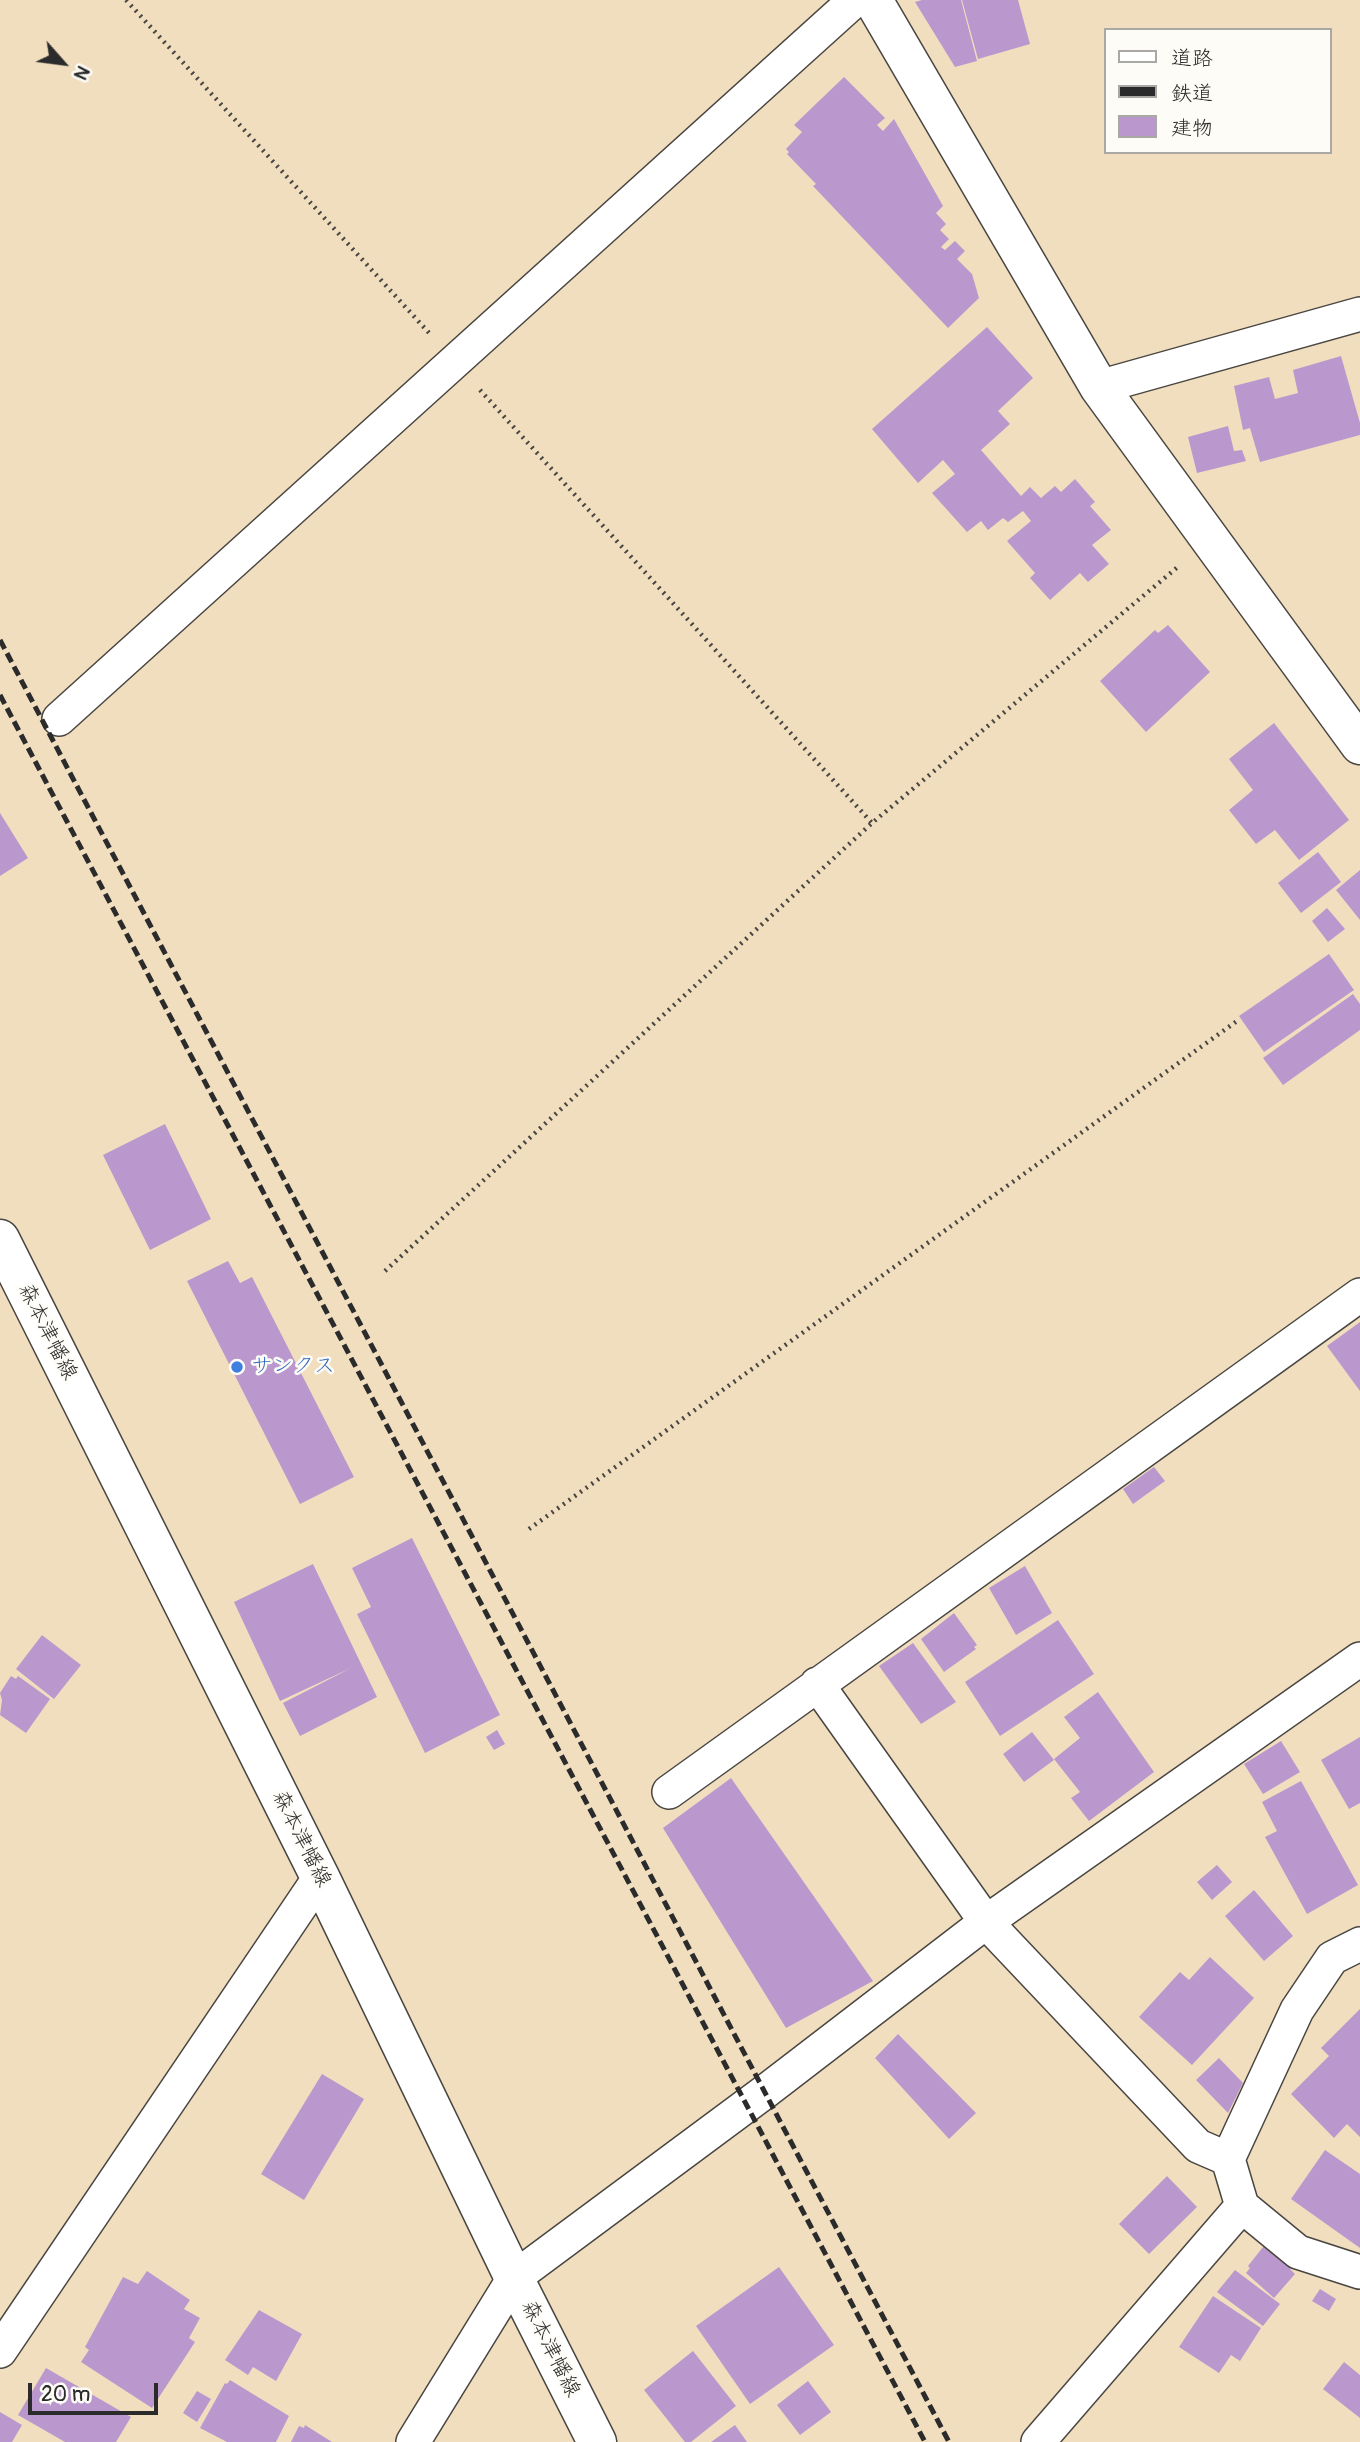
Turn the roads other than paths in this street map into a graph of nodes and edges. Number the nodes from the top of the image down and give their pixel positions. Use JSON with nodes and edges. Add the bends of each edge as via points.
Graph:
{"nodes":[{"id":1,"x":855,"y":0,"type":"edge"},
{"id":2,"x":873,"y":0,"type":"edge"},
{"id":3,"x":1360,"y":314,"type":"edge"},
{"id":4,"x":1099,"y":387,"type":"junction"},
{"id":5,"x":59,"y":719,"type":"dead end"},
{"id":6,"x":1360,"y":746,"type":"edge"},
{"id":7,"x":1,"y":1246,"type":"edge"},
{"id":8,"x":1360,"y":1295,"type":"edge"},
{"id":9,"x":1360,"y":1659,"type":"edge"},
{"id":10,"x":817,"y":1684,"type":"junction"},
{"id":11,"x":669,"y":1792,"type":"dead end"},
{"id":12,"x":320,"y":1877,"type":"junction"},
{"id":13,"x":986,"y":1922,"type":"junction"},
{"id":14,"x":1360,"y":1944,"type":"edge"},
{"id":15,"x":1228,"y":2159,"type":"junction"},
{"id":16,"x":1242,"y":2206,"type":"junction"},
{"id":17,"x":1360,"y":2272,"type":"edge"},
{"id":18,"x":514,"y":2278,"type":"junction"},
{"id":19,"x":0,"y":2351,"type":"edge"},
{"id":20,"x":413,"y":2442,"type":"edge"},
{"id":21,"x":597,"y":2442,"type":"edge"},
{"id":22,"x":1038,"y":2442,"type":"edge"}],
"edges":[{"from":1,"to":5,"type":"street"},
{"from":2,"to":4,"type":"main road"},
{"from":3,"to":4,"type":"street"},
{"from":4,"to":6,"type":"main road"},
{"from":7,"to":12,"type":"main road","name":"森本津幡線"},
{"from":8,"to":10,"type":"street"},
{"from":9,"to":13,"type":"street"},
{"from":10,"to":11,"type":"street"},
{"from":10,"to":13,"type":"street"},
{"from":12,"to":18,"type":"main road","name":"森本津幡線"},
{"from":12,"to":19,"type":"street"},
{"from":13,"to":15,"type":"street","via":[[1198,2146]]},
{"from":13,"to":18,"type":"street"},
{"from":14,"to":15,"type":"street","via":[[1332,1958],[1297,2011]]},
{"from":15,"to":16,"type":"street"},
{"from":16,"to":17,"type":"street","via":[[1298,2252]]},
{"from":16,"to":22,"type":"street"},
{"from":18,"to":20,"type":"street"},
{"from":18,"to":21,"type":"main road","name":"森本津幡線"}]}
